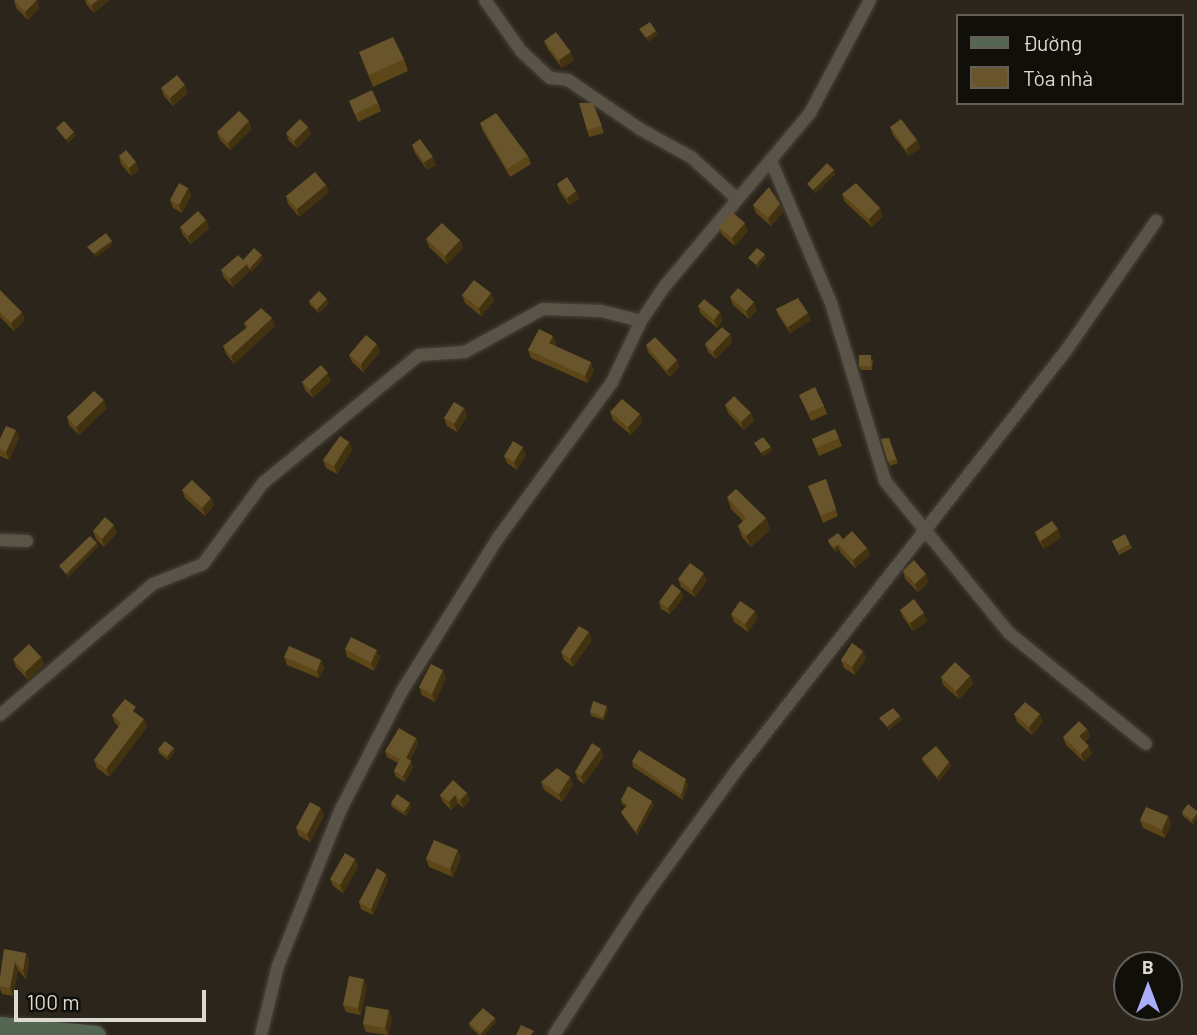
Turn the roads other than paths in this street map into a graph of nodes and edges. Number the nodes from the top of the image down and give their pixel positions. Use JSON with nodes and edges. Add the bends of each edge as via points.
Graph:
{"nodes":[{"id":1,"x":485,"y":0,"type":"edge"},
{"id":2,"x":870,"y":0,"type":"edge"},
{"id":3,"x":771,"y":161,"type":"junction"},
{"id":4,"x":736,"y":198,"type":"junction"},
{"id":5,"x":1156,"y":221,"type":"dead end"},
{"id":6,"x":641,"y":321,"type":"junction"},
{"id":7,"x":922,"y":530,"type":"junction"},
{"id":8,"x":0,"y":540,"type":"edge"},
{"id":9,"x":27,"y":541,"type":"dead end"},
{"id":10,"x":0,"y":715,"type":"edge"},
{"id":11,"x":1146,"y":744,"type":"dead end"},
{"id":12,"x":0,"y":1026,"type":"edge"},
{"id":13,"x":97,"y":1035,"type":"edge"},
{"id":14,"x":261,"y":1035,"type":"edge"},
{"id":15,"x":554,"y":1035,"type":"edge"}],
"edges":[{"from":1,"to":4,"type":"street","via":[[521,51],[550,78],[568,80],[691,157]]},
{"from":2,"to":3,"type":"street","via":[[810,113]]},
{"from":3,"to":4,"type":"street"},
{"from":3,"to":7,"type":"street","via":[[831,303],[877,464]]},
{"from":4,"to":6,"type":"street"},
{"from":5,"to":7,"type":"street","via":[[1065,352]]},
{"from":6,"to":10,"type":"street","via":[[601,311],[543,309],[465,352],[419,355],[263,483],[203,564],[153,584]]},
{"from":6,"to":14,"type":"street","via":[[612,382],[504,529],[402,691],[340,811],[278,966]]},
{"from":7,"to":11,"type":"street","via":[[1009,633]]},
{"from":7,"to":15,"type":"street","via":[[731,778],[643,899]]},
{"from":8,"to":9,"type":"street"},
{"from":12,"to":13,"type":"street"}]}
